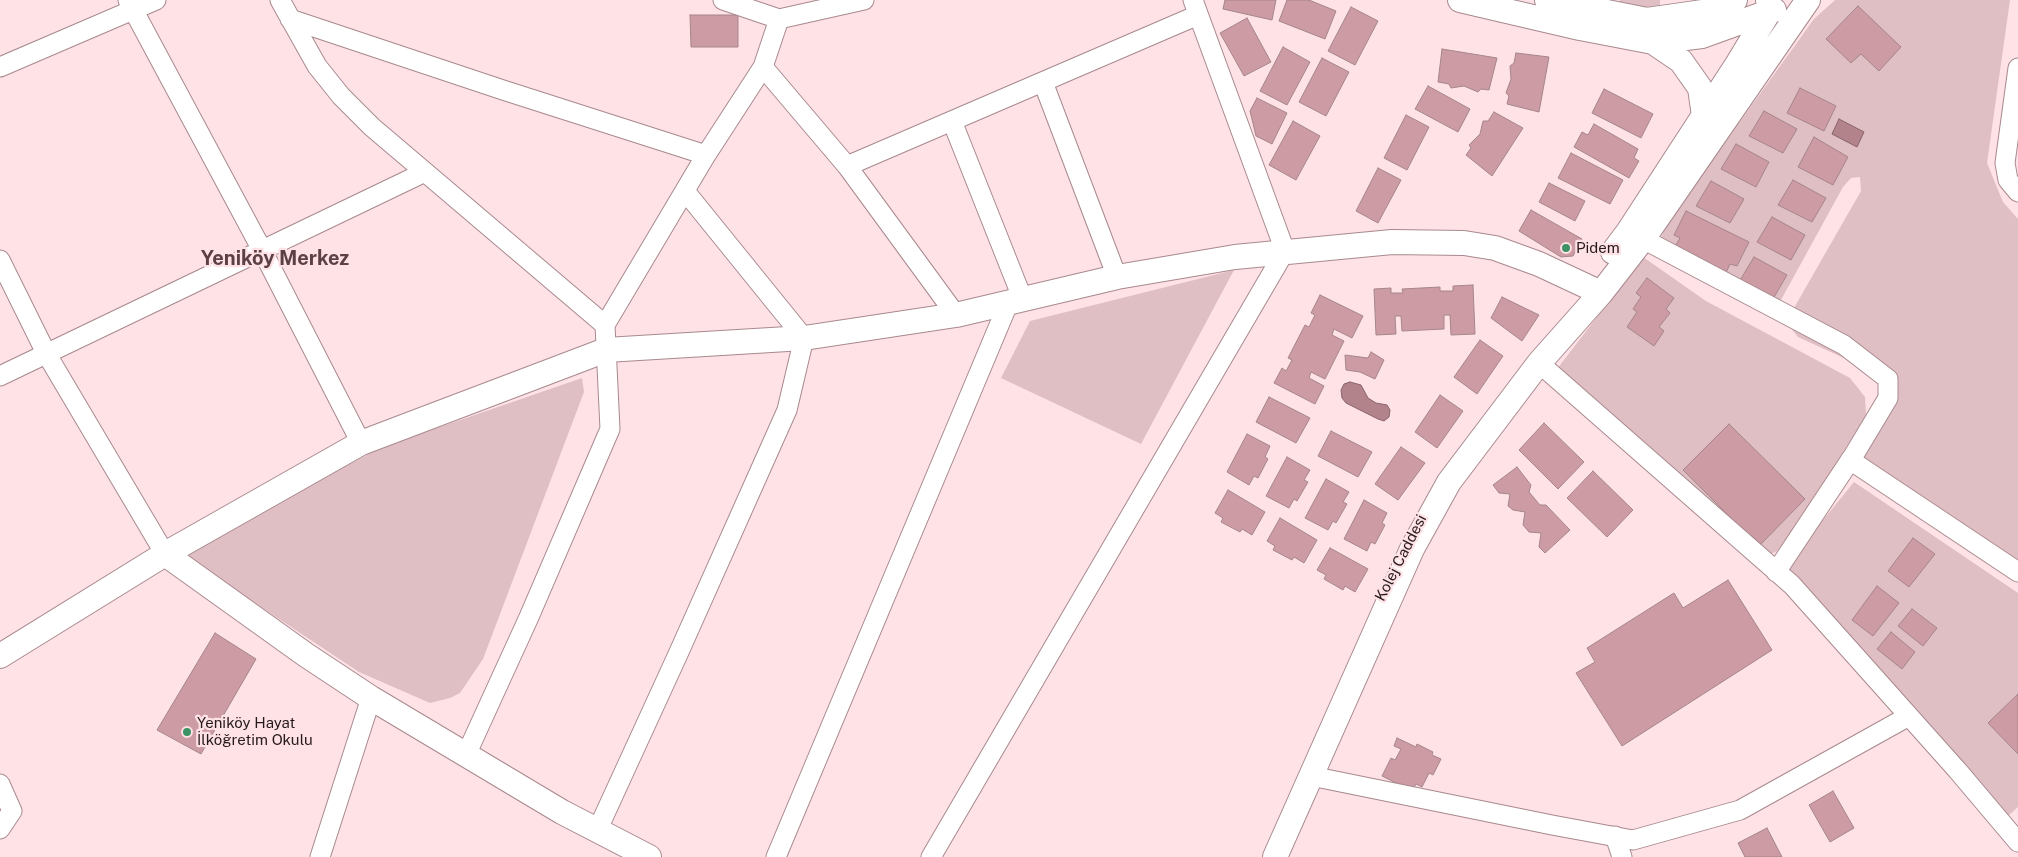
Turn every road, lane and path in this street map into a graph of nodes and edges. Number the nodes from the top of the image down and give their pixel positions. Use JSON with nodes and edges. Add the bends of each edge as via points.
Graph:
{"nodes":[{"id":1,"x":156,"y":0,"type":"edge"},
{"id":2,"x":280,"y":0,"type":"edge"},
{"id":3,"x":723,"y":0,"type":"edge"},
{"id":4,"x":864,"y":0,"type":"edge"},
{"id":5,"x":1460,"y":0,"type":"edge"},
{"id":6,"x":1547,"y":0,"type":"edge"},
{"id":7,"x":1735,"y":0,"type":"edge"},
{"id":8,"x":1794,"y":0,"type":"edge"},
{"id":9,"x":1808,"y":0,"type":"edge"},
{"id":10,"x":131,"y":5,"type":"edge"},
{"id":11,"x":1769,"y":5,"type":"edge"},
{"id":12,"x":1196,"y":8,"type":"edge"},
{"id":13,"x":290,"y":18,"type":"junction"},
{"id":14,"x":779,"y":19,"type":"junction"},
{"id":15,"x":1653,"y":42,"type":"junction"},
{"id":16,"x":762,"y":66,"type":"junction"},
{"id":17,"x":0,"y":67,"type":"edge"},
{"id":18,"x":2018,"y":68,"type":"edge"},
{"id":19,"x":1043,"y":82,"type":"junction"},
{"id":20,"x":1704,"y":116,"type":"junction"},
{"id":21,"x":952,"y":121,"type":"junction"},
{"id":22,"x":706,"y":155,"type":"junction"},
{"id":23,"x":848,"y":166,"type":"junction"},
{"id":24,"x":425,"y":172,"type":"junction"},
{"id":25,"x":685,"y":190,"type":"junction"},
{"id":26,"x":2018,"y":192,"type":"edge"},
{"id":27,"x":1643,"y":239,"type":"junction"},
{"id":28,"x":262,"y":250,"type":"junction"},
{"id":29,"x":1285,"y":251,"type":"junction"},
{"id":30,"x":0,"y":260,"type":"edge"},
{"id":31,"x":1117,"y":277,"type":"junction"},
{"id":32,"x":1593,"y":290,"type":"junction"},
{"id":33,"x":1016,"y":302,"type":"junction"},
{"id":34,"x":956,"y":315,"type":"junction"},
{"id":35,"x":605,"y":325,"type":"junction"},
{"id":36,"x":804,"y":338,"type":"junction"},
{"id":37,"x":606,"y":350,"type":"junction"},
{"id":38,"x":46,"y":353,"type":"junction"},
{"id":39,"x":1539,"y":363,"type":"junction"},
{"id":40,"x":0,"y":376,"type":"edge"},
{"id":41,"x":361,"y":442,"type":"junction"},
{"id":42,"x":1850,"y":460,"type":"junction"},
{"id":43,"x":165,"y":554,"type":"junction"},
{"id":44,"x":1776,"y":572,"type":"junction"},
{"id":45,"x":2018,"y":572,"type":"edge"},
{"id":46,"x":0,"y":656,"type":"edge"},
{"id":47,"x":371,"y":698,"type":"junction"},
{"id":48,"x":1909,"y":716,"type":"junction"},
{"id":49,"x":466,"y":755,"type":"junction"},
{"id":50,"x":1311,"y":776,"type":"junction"},
{"id":51,"x":0,"y":784,"type":"edge"},
{"id":52,"x":0,"y":830,"type":"edge"},
{"id":53,"x":597,"y":831,"type":"junction"},
{"id":54,"x":1615,"y":836,"type":"junction"},
{"id":55,"x":2018,"y":842,"type":"edge"},
{"id":56,"x":320,"y":857,"type":"edge"},
{"id":57,"x":649,"y":857,"type":"edge"},
{"id":58,"x":776,"y":857,"type":"edge"},
{"id":59,"x":931,"y":857,"type":"edge"},
{"id":60,"x":1261,"y":857,"type":"edge"},
{"id":61,"x":1275,"y":857,"type":"edge"},
{"id":62,"x":1622,"y":857,"type":"edge"}],
"edges":[{"from":1,"to":10,"type":"street"},
{"from":2,"to":13,"type":"street"},
{"from":3,"to":14,"type":"street"},
{"from":4,"to":14,"type":"street"},
{"from":5,"to":15,"type":"street"},
{"from":6,"to":7,"type":"street","via":[[1647,20],[1703,12]]},
{"from":8,"to":11,"type":"street"},
{"from":9,"to":27,"type":"street"},
{"from":10,"to":17,"type":"street"},
{"from":10,"to":28,"type":"street"},
{"from":11,"to":15,"type":"street","via":[[1702,36]]},
{"from":11,"to":20,"type":"street"},
{"from":12,"to":19,"type":"street"},
{"from":12,"to":29,"type":"street"},
{"from":13,"to":22,"type":"street"},
{"from":13,"to":24,"type":"street","via":[[317,66],[341,96]]},
{"from":14,"to":16,"type":"street"},
{"from":15,"to":20,"type":"street","via":[[1681,61],[1700,88]]},
{"from":16,"to":22,"type":"street"},
{"from":16,"to":23,"type":"street"},
{"from":18,"to":26,"type":"street","via":[[2005,163],[2008,180]]},
{"from":19,"to":21,"type":"street"},
{"from":19,"to":31,"type":"street"},
{"from":20,"to":32,"type":"street"},
{"from":21,"to":23,"type":"street"},
{"from":21,"to":33,"type":"street"},
{"from":22,"to":25,"type":"street"},
{"from":23,"to":34,"type":"street"},
{"from":24,"to":28,"type":"street"},
{"from":24,"to":35,"type":"street"},
{"from":25,"to":35,"type":"street"},
{"from":25,"to":36,"type":"street"},
{"from":27,"to":32,"type":"street"},
{"from":27,"to":42,"type":"street","via":[[1844,345],[1888,379],[1888,398]]},
{"from":28,"to":38,"type":"street"},
{"from":28,"to":41,"type":"street"},
{"from":29,"to":31,"type":"street"},
{"from":29,"to":32,"type":"street","via":[[1392,242],[1464,243],[1495,248],[1539,264]]},
{"from":29,"to":59,"type":"street"},
{"from":30,"to":38,"type":"street"},
{"from":31,"to":33,"type":"street"},
{"from":32,"to":39,"type":"street","name":"Kolej Caddesi"},
{"from":32,"to":60,"type":"street","name":"Kolej Caddesi","via":[[1530,359],[1445,476],[1404,545]]},
{"from":33,"to":34,"type":"street"},
{"from":33,"to":58,"type":"street"},
{"from":34,"to":36,"type":"street"},
{"from":35,"to":37,"type":"street"},
{"from":36,"to":37,"type":"street"},
{"from":36,"to":53,"type":"street","via":[[787,410]]},
{"from":37,"to":41,"type":"street"},
{"from":37,"to":49,"type":"street","via":[[610,429]]},
{"from":38,"to":40,"type":"street"},
{"from":38,"to":43,"type":"street"},
{"from":39,"to":44,"type":"street"},
{"from":39,"to":50,"type":"street","name":"Kolej Caddesi","via":[[1449,482],[1412,549]]},
{"from":41,"to":43,"type":"street"},
{"from":42,"to":44,"type":"street"},
{"from":42,"to":45,"type":"street"},
{"from":43,"to":46,"type":"street"},
{"from":43,"to":47,"type":"street","via":[[306,656]]},
{"from":44,"to":48,"type":"street","via":[[1792,585]]},
{"from":47,"to":49,"type":"street"},
{"from":47,"to":56,"type":"street"},
{"from":48,"to":54,"type":"street","via":[[1740,810],[1633,840]]},
{"from":48,"to":55,"type":"street"},
{"from":49,"to":53,"type":"street"},
{"from":50,"to":54,"type":"street"},
{"from":50,"to":61,"type":"street","name":"Kolej Caddesi"},
{"from":51,"to":52,"type":"street","via":[[12,810]]},
{"from":53,"to":57,"type":"street"},
{"from":54,"to":62,"type":"street"}]}
